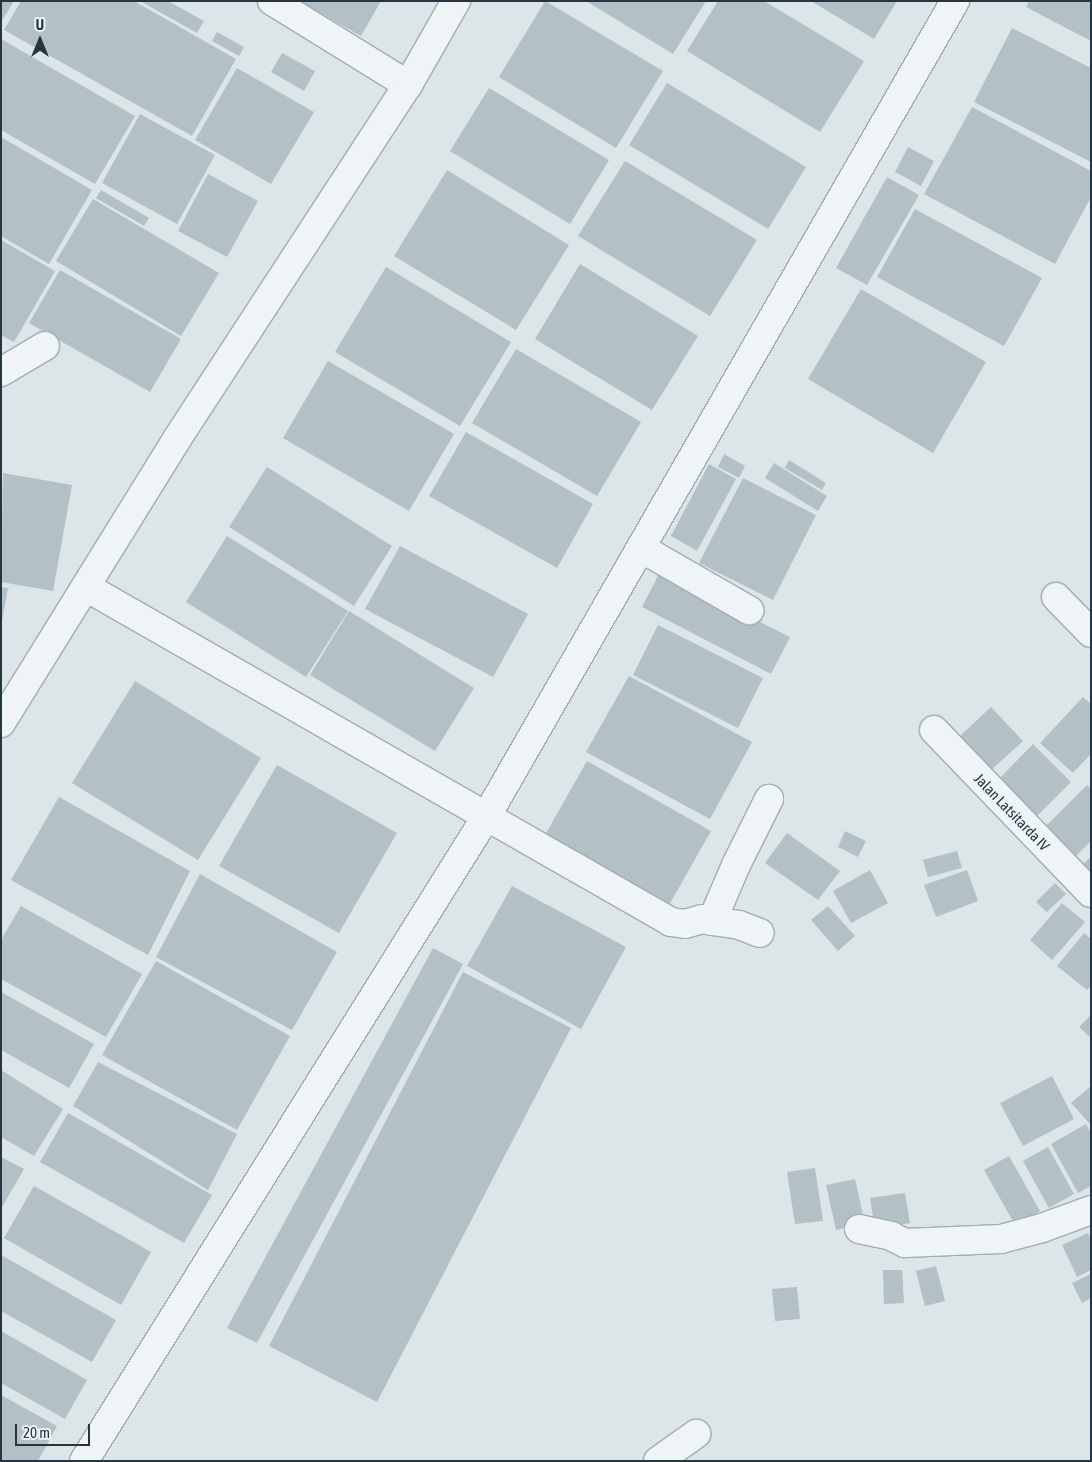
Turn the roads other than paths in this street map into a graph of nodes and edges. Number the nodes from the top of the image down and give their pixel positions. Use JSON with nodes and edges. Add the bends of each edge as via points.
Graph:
{"nodes":[{"id":1,"x":272,"y":1,"type":"edge"},
{"id":2,"x":456,"y":1,"type":"edge"},
{"id":3,"x":955,"y":1,"type":"edge"},
{"id":4,"x":408,"y":85,"type":"junction"},
{"id":5,"x":45,"y":346,"type":"dead end"},
{"id":6,"x":1,"y":372,"type":"edge"},
{"id":7,"x":641,"y":548,"type":"junction"},
{"id":8,"x":86,"y":587,"type":"junction"},
{"id":9,"x":1056,"y":598,"type":"dead end"},
{"id":10,"x":749,"y":610,"type":"dead end"},
{"id":11,"x":1091,"y":633,"type":"edge"},
{"id":12,"x":1,"y":723,"type":"edge"},
{"id":13,"x":934,"y":730,"type":"dead end"},
{"id":14,"x":769,"y":799,"type":"dead end"},
{"id":15,"x":486,"y":817,"type":"junction"},
{"id":16,"x":1091,"y":894,"type":"edge"},
{"id":17,"x":712,"y":921,"type":"junction"},
{"id":18,"x":760,"y":933,"type":"dead end"},
{"id":19,"x":1091,"y":1210,"type":"edge"},
{"id":20,"x":859,"y":1229,"type":"dead end"},
{"id":21,"x":696,"y":1434,"type":"dead end"},
{"id":22,"x":84,"y":1461,"type":"edge"},
{"id":23,"x":658,"y":1461,"type":"edge"}],
"edges":[{"from":1,"to":4,"type":"street"},
{"from":2,"to":4,"type":"street"},
{"from":3,"to":7,"type":"street"},
{"from":4,"to":8,"type":"street","via":[[177,439]]},
{"from":5,"to":6,"type":"street"},
{"from":7,"to":10,"type":"street"},
{"from":7,"to":15,"type":"street"},
{"from":8,"to":12,"type":"street"},
{"from":8,"to":15,"type":"street"},
{"from":9,"to":11,"type":"street"},
{"from":13,"to":16,"type":"street","name":"Jalan Latsitarda IV"},
{"from":14,"to":17,"type":"street"},
{"from":15,"to":17,"type":"street","via":[[671,922]]},
{"from":15,"to":22,"type":"street"},
{"from":17,"to":18,"type":"street"},
{"from":19,"to":20,"type":"street","via":[[1000,1239],[905,1243],[891,1236]]},
{"from":21,"to":23,"type":"street"}]}
